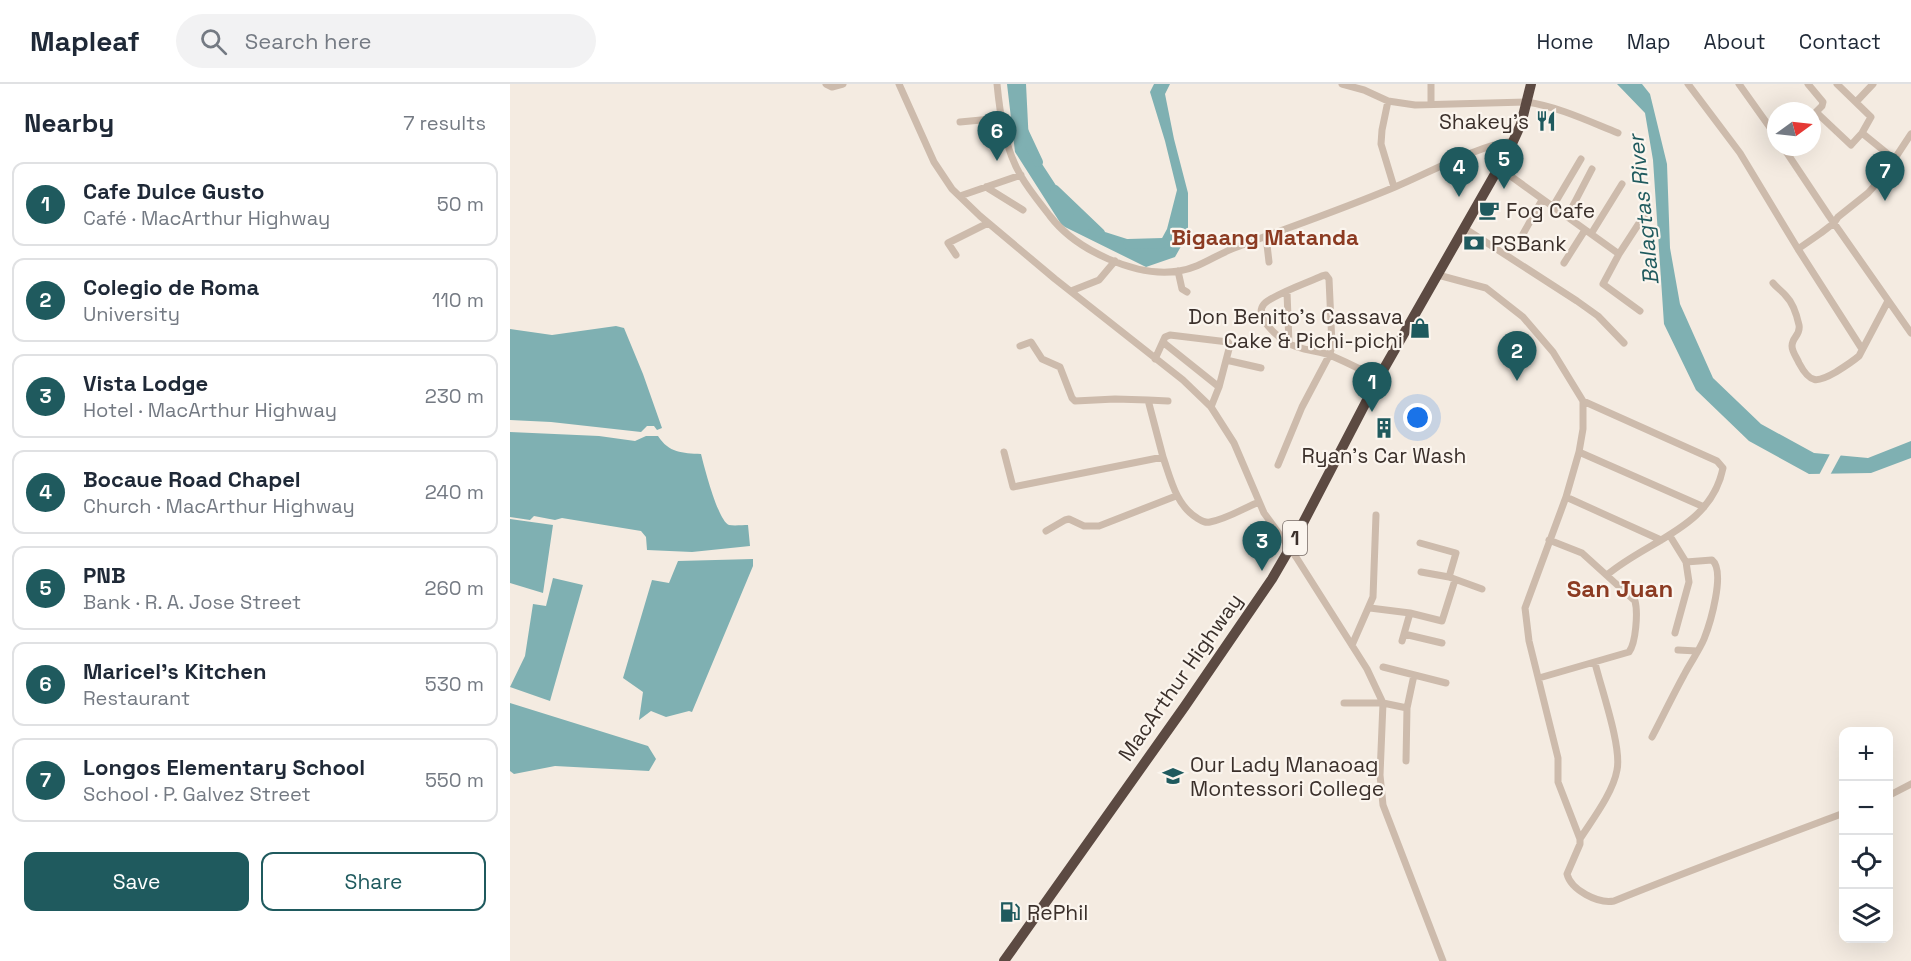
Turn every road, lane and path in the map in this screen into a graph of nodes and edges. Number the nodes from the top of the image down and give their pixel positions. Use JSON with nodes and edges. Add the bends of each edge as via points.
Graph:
{"nodes":[{"id":1,"x":826,"y":84,"type":"edge"},
{"id":2,"x":843,"y":84,"type":"edge"},
{"id":3,"x":899,"y":84,"type":"edge"},
{"id":4,"x":997,"y":84,"type":"edge"},
{"id":5,"x":1342,"y":84,"type":"edge"},
{"id":6,"x":1431,"y":84,"type":"edge"},
{"id":7,"x":1531,"y":84,"type":"edge"},
{"id":8,"x":1688,"y":84,"type":"edge"},
{"id":9,"x":1739,"y":84,"type":"edge"},
{"id":10,"x":1808,"y":84,"type":"edge"},
{"id":11,"x":1837,"y":84,"type":"edge"},
{"id":12,"x":1873,"y":84,"type":"edge"},
{"id":13,"x":1388,"y":101,"type":"junction"},
{"id":14,"x":1527,"y":102,"type":"junction"},
{"id":15,"x":1856,"y":102,"type":"junction"},
{"id":16,"x":1431,"y":104,"type":"junction"},
{"id":17,"x":1002,"y":118,"type":"junction"},
{"id":18,"x":960,"y":122,"type":"dead end"},
{"id":19,"x":1767,"y":123,"type":"edge"},
{"id":20,"x":1862,"y":133,"type":"junction"},
{"id":21,"x":1618,"y":134,"type":"dead end"},
{"id":22,"x":1911,"y":134,"type":"edge"},
{"id":23,"x":1513,"y":141,"type":"junction"},
{"id":24,"x":1789,"y":156,"type":"edge"},
{"id":25,"x":1581,"y":159,"type":"dead end"},
{"id":26,"x":1894,"y":159,"type":"junction"},
{"id":27,"x":1498,"y":167,"type":"junction"},
{"id":28,"x":1592,"y":169,"type":"dead end"},
{"id":29,"x":1021,"y":175,"type":"junction"},
{"id":30,"x":1622,"y":184,"type":"dead end"},
{"id":31,"x":986,"y":187,"type":"junction"},
{"id":32,"x":1394,"y":187,"type":"junction"},
{"id":33,"x":960,"y":196,"type":"junction"},
{"id":34,"x":1542,"y":200,"type":"junction"},
{"id":35,"x":1552,"y":208,"type":"junction"},
{"id":36,"x":1023,"y":210,"type":"dead end"},
{"id":37,"x":1647,"y":211,"type":"dead end"},
{"id":38,"x":1567,"y":217,"type":"junction"},
{"id":39,"x":988,"y":223,"type":"junction"},
{"id":40,"x":1834,"y":223,"type":"junction"},
{"id":41,"x":1464,"y":228,"type":"junction"},
{"id":42,"x":1588,"y":232,"type":"junction"},
{"id":43,"x":1523,"y":234,"type":"dead end"},
{"id":44,"x":1266,"y":236,"type":"junction"},
{"id":45,"x":1798,"y":249,"type":"junction"},
{"id":46,"x":1619,"y":254,"type":"junction"},
{"id":47,"x":956,"y":255,"type":"dead end"},
{"id":48,"x":1115,"y":261,"type":"junction"},
{"id":49,"x":1269,"y":262,"type":"dead end"},
{"id":50,"x":1564,"y":263,"type":"dead end"},
{"id":51,"x":1178,"y":271,"type":"junction"},
{"id":52,"x":1438,"y":275,"type":"junction"},
{"id":53,"x":1773,"y":283,"type":"dead end"},
{"id":54,"x":1071,"y":291,"type":"junction"},
{"id":55,"x":1187,"y":292,"type":"dead end"},
{"id":56,"x":1287,"y":292,"type":"junction"},
{"id":57,"x":1888,"y":301,"type":"junction"},
{"id":58,"x":1640,"y":311,"type":"dead end"},
{"id":59,"x":1911,"y":333,"type":"edge"},
{"id":60,"x":1164,"y":343,"type":"junction"},
{"id":61,"x":1624,"y":343,"type":"dead end"},
{"id":62,"x":1289,"y":344,"type":"junction"},
{"id":63,"x":1020,"y":346,"type":"dead end"},
{"id":64,"x":1862,"y":350,"type":"junction"},
{"id":65,"x":1329,"y":354,"type":"junction"},
{"id":66,"x":1155,"y":359,"type":"junction"},
{"id":67,"x":1226,"y":360,"type":"junction"},
{"id":68,"x":1261,"y":368,"type":"dead end"},
{"id":69,"x":1378,"y":379,"type":"junction"},
{"id":70,"x":1219,"y":387,"type":"junction"},
{"id":71,"x":1148,"y":400,"type":"junction"},
{"id":72,"x":1168,"y":401,"type":"dead end"},
{"id":73,"x":1583,"y":401,"type":"junction"},
{"id":74,"x":1211,"y":406,"type":"junction"},
{"id":75,"x":1004,"y":452,"type":"dead end"},
{"id":76,"x":1579,"y":452,"type":"junction"},
{"id":77,"x":1163,"y":457,"type":"junction"},
{"id":78,"x":1278,"y":465,"type":"dead end"},
{"id":79,"x":1176,"y":496,"type":"junction"},
{"id":80,"x":1566,"y":496,"type":"junction"},
{"id":81,"x":1259,"y":502,"type":"junction"},
{"id":82,"x":1704,"y":507,"type":"junction"},
{"id":83,"x":1376,"y":515,"type":"dead end"},
{"id":84,"x":1046,"y":531,"type":"dead end"},
{"id":85,"x":1670,"y":536,"type":"junction"},
{"id":86,"x":1549,"y":540,"type":"junction"},
{"id":87,"x":1661,"y":540,"type":"junction"},
{"id":88,"x":1420,"y":543,"type":"dead end"},
{"id":89,"x":1290,"y":548,"type":"junction"},
{"id":90,"x":1686,"y":562,"type":"junction"},
{"id":91,"x":1421,"y":572,"type":"dead end"},
{"id":92,"x":1607,"y":575,"type":"junction"},
{"id":93,"x":1452,"y":579,"type":"junction"},
{"id":94,"x":1482,"y":589,"type":"dead end"},
{"id":95,"x":1370,"y":608,"type":"junction"},
{"id":96,"x":1410,"y":612,"type":"junction"},
{"id":97,"x":1675,"y":633,"type":"dead end"},
{"id":98,"x":1442,"y":643,"type":"dead end"},
{"id":99,"x":1352,"y":645,"type":"junction"},
{"id":100,"x":1678,"y":650,"type":"dead end"},
{"id":101,"x":1697,"y":651,"type":"junction"},
{"id":102,"x":1595,"y":663,"type":"junction"},
{"id":103,"x":1383,"y":667,"type":"dead end"},
{"id":104,"x":1414,"y":675,"type":"junction"},
{"id":105,"x":1539,"y":678,"type":"junction"},
{"id":106,"x":1446,"y":683,"type":"dead end"},
{"id":107,"x":1344,"y":703,"type":"dead end"},
{"id":108,"x":1383,"y":703,"type":"junction"},
{"id":109,"x":1407,"y":708,"type":"junction"},
{"id":110,"x":1652,"y":737,"type":"dead end"},
{"id":111,"x":1406,"y":761,"type":"dead end"},
{"id":112,"x":1911,"y":784,"type":"edge"},
{"id":113,"x":1893,"y":793,"type":"edge"},
{"id":114,"x":1839,"y":815,"type":"edge"},
{"id":115,"x":1580,"y":839,"type":"junction"},
{"id":116,"x":1004,"y":961,"type":"edge"},
{"id":117,"x":1443,"y":961,"type":"edge"}],
"edges":[{"from":1,"to":2,"type":"street"},
{"from":3,"to":33,"type":"street","via":[[934,162]]},
{"from":4,"to":17,"type":"street"},
{"from":5,"to":13,"type":"street"},
{"from":6,"to":16,"type":"street"},
{"from":7,"to":14,"type":"highway","name":"MacArthur Highway","number":"1"},
{"from":8,"to":45,"type":"street","via":[[1740,153]]},
{"from":9,"to":19,"type":"street"},
{"from":10,"to":20,"type":"street","via":[[1823,102],[1816,112],[1841,136],[1851,145]]},
{"from":11,"to":15,"type":"street"},
{"from":12,"to":15,"type":"street"},
{"from":13,"to":16,"type":"street"},
{"from":13,"to":32,"type":"street","via":[[1381,144]]},
{"from":14,"to":16,"type":"street"},
{"from":14,"to":21,"type":"street"},
{"from":14,"to":23,"type":"highway","name":"MacArthur Highway","number":"1"},
{"from":15,"to":20,"type":"street","via":[[1871,117]]},
{"from":17,"to":18,"type":"street"},
{"from":17,"to":29,"type":"street"},
{"from":20,"to":26,"type":"street"},
{"from":22,"to":26,"type":"street"},
{"from":23,"to":27,"type":"highway","name":"MacArthur Highway","number":"1"},
{"from":23,"to":32,"type":"street","via":[[1488,147]]},
{"from":24,"to":40,"type":"street"},
{"from":25,"to":35,"type":"street"},
{"from":26,"to":40,"type":"street","via":[[1868,193]]},
{"from":27,"to":34,"type":"street"},
{"from":27,"to":41,"type":"highway","name":"MacArthur Highway","number":"1"},
{"from":28,"to":38,"type":"street"},
{"from":29,"to":31,"type":"street"},
{"from":29,"to":48,"type":"street","via":[[1062,231]]},
{"from":30,"to":42,"type":"street"},
{"from":31,"to":33,"type":"street"},
{"from":31,"to":36,"type":"street"},
{"from":32,"to":44,"type":"street"},
{"from":33,"to":39,"type":"street"},
{"from":34,"to":35,"type":"street"},
{"from":34,"to":43,"type":"street"},
{"from":35,"to":38,"type":"street"},
{"from":37,"to":46,"type":"street"},
{"from":38,"to":42,"type":"street"},
{"from":39,"to":47,"type":"street","via":[[948,243]]},
{"from":39,"to":54,"type":"street"},
{"from":40,"to":45,"type":"street"},
{"from":40,"to":57,"type":"street"},
{"from":41,"to":52,"type":"highway","name":"MacArthur Highway","number":"1"},
{"from":41,"to":61,"type":"street","via":[[1578,300]]},
{"from":42,"to":46,"type":"street"},
{"from":42,"to":50,"type":"street"},
{"from":44,"to":49,"type":"street"},
{"from":44,"to":51,"type":"street"},
{"from":45,"to":64,"type":"street"},
{"from":46,"to":58,"type":"street","via":[[1603,284]]},
{"from":48,"to":51,"type":"street","via":[[1143,270]]},
{"from":48,"to":54,"type":"street","via":[[1099,280]]},
{"from":51,"to":55,"type":"street","via":[[1182,289]]},
{"from":52,"to":69,"type":"highway","name":"MacArthur Highway","number":"1"},
{"from":52,"to":73,"type":"street","via":[[1486,288],[1523,317],[1553,352]]},
{"from":53,"to":64,"type":"street","via":[[1787,296],[1797,318],[1800,333],[1792,346],[1793,352],[1807,376],[1822,380],[1854,361]]},
{"from":54,"to":66,"type":"street"},
{"from":56,"to":62,"type":"street"},
{"from":56,"to":62,"type":"street","via":[[1263,305],[1260,313]]},
{"from":56,"to":65,"type":"street","via":[[1328,276],[1332,345]]},
{"from":57,"to":59,"type":"street"},
{"from":57,"to":64,"type":"street"},
{"from":60,"to":66,"type":"street"},
{"from":60,"to":67,"type":"street","via":[[1170,334],[1228,342]]},
{"from":60,"to":70,"type":"street"},
{"from":62,"to":65,"type":"street"},
{"from":63,"to":71,"type":"street","via":[[1031,342],[1042,359],[1060,367],[1075,401]]},
{"from":65,"to":69,"type":"street"},
{"from":65,"to":78,"type":"street"},
{"from":66,"to":74,"type":"street"},
{"from":67,"to":68,"type":"street"},
{"from":67,"to":70,"type":"street"},
{"from":69,"to":89,"type":"highway","name":"MacArthur Highway","number":"1"},
{"from":70,"to":74,"type":"street"},
{"from":71,"to":72,"type":"street"},
{"from":71,"to":77,"type":"street"},
{"from":73,"to":76,"type":"street"},
{"from":73,"to":82,"type":"street","via":[[1720,462],[1723,471]]},
{"from":74,"to":81,"type":"street","via":[[1234,443]]},
{"from":75,"to":77,"type":"street","via":[[1013,487]]},
{"from":76,"to":80,"type":"street"},
{"from":76,"to":82,"type":"street"},
{"from":77,"to":79,"type":"street"},
{"from":79,"to":81,"type":"street","via":[[1188,512],[1203,522],[1224,518]]},
{"from":79,"to":84,"type":"street","via":[[1100,526],[1084,526],[1069,519]]},
{"from":80,"to":86,"type":"street"},
{"from":80,"to":87,"type":"street"},
{"from":81,"to":89,"type":"street"},
{"from":82,"to":85,"type":"street"},
{"from":83,"to":95,"type":"street"},
{"from":85,"to":87,"type":"street"},
{"from":85,"to":90,"type":"street"},
{"from":86,"to":92,"type":"street","via":[[1582,554]]},
{"from":86,"to":105,"type":"street","via":[[1525,608]]},
{"from":87,"to":92,"type":"street"},
{"from":88,"to":93,"type":"street","via":[[1456,553]]},
{"from":89,"to":99,"type":"street"},
{"from":89,"to":116,"type":"highway","name":"MacArthur Highway","number":"1","via":[[1185,706]]},
{"from":90,"to":97,"type":"street","via":[[1689,582]]},
{"from":90,"to":101,"type":"street","via":[[1712,560],[1718,567],[1709,623]]},
{"from":91,"to":93,"type":"street"},
{"from":92,"to":102,"type":"street","via":[[1635,601],[1633,643],[1629,652]]},
{"from":93,"to":94,"type":"street"},
{"from":93,"to":96,"type":"street","via":[[1442,621]]},
{"from":95,"to":96,"type":"street"},
{"from":95,"to":99,"type":"street"},
{"from":96,"to":98,"type":"street","via":[[1403,637]]},
{"from":99,"to":108,"type":"street"},
{"from":100,"to":101,"type":"street"},
{"from":101,"to":110,"type":"street"},
{"from":102,"to":105,"type":"street"},
{"from":102,"to":115,"type":"street","via":[[1618,750],[1618,770]]},
{"from":103,"to":104,"type":"street"},
{"from":104,"to":106,"type":"street"},
{"from":104,"to":109,"type":"street"},
{"from":105,"to":115,"type":"street","via":[[1558,758],[1558,782]]},
{"from":107,"to":108,"type":"street"},
{"from":108,"to":109,"type":"street"},
{"from":108,"to":117,"type":"street","via":[[1383,805]]},
{"from":109,"to":111,"type":"street"},
{"from":112,"to":113,"type":"street"},
{"from":114,"to":115,"type":"street","via":[[1608,902],[1582,892],[1568,878]]}]}
